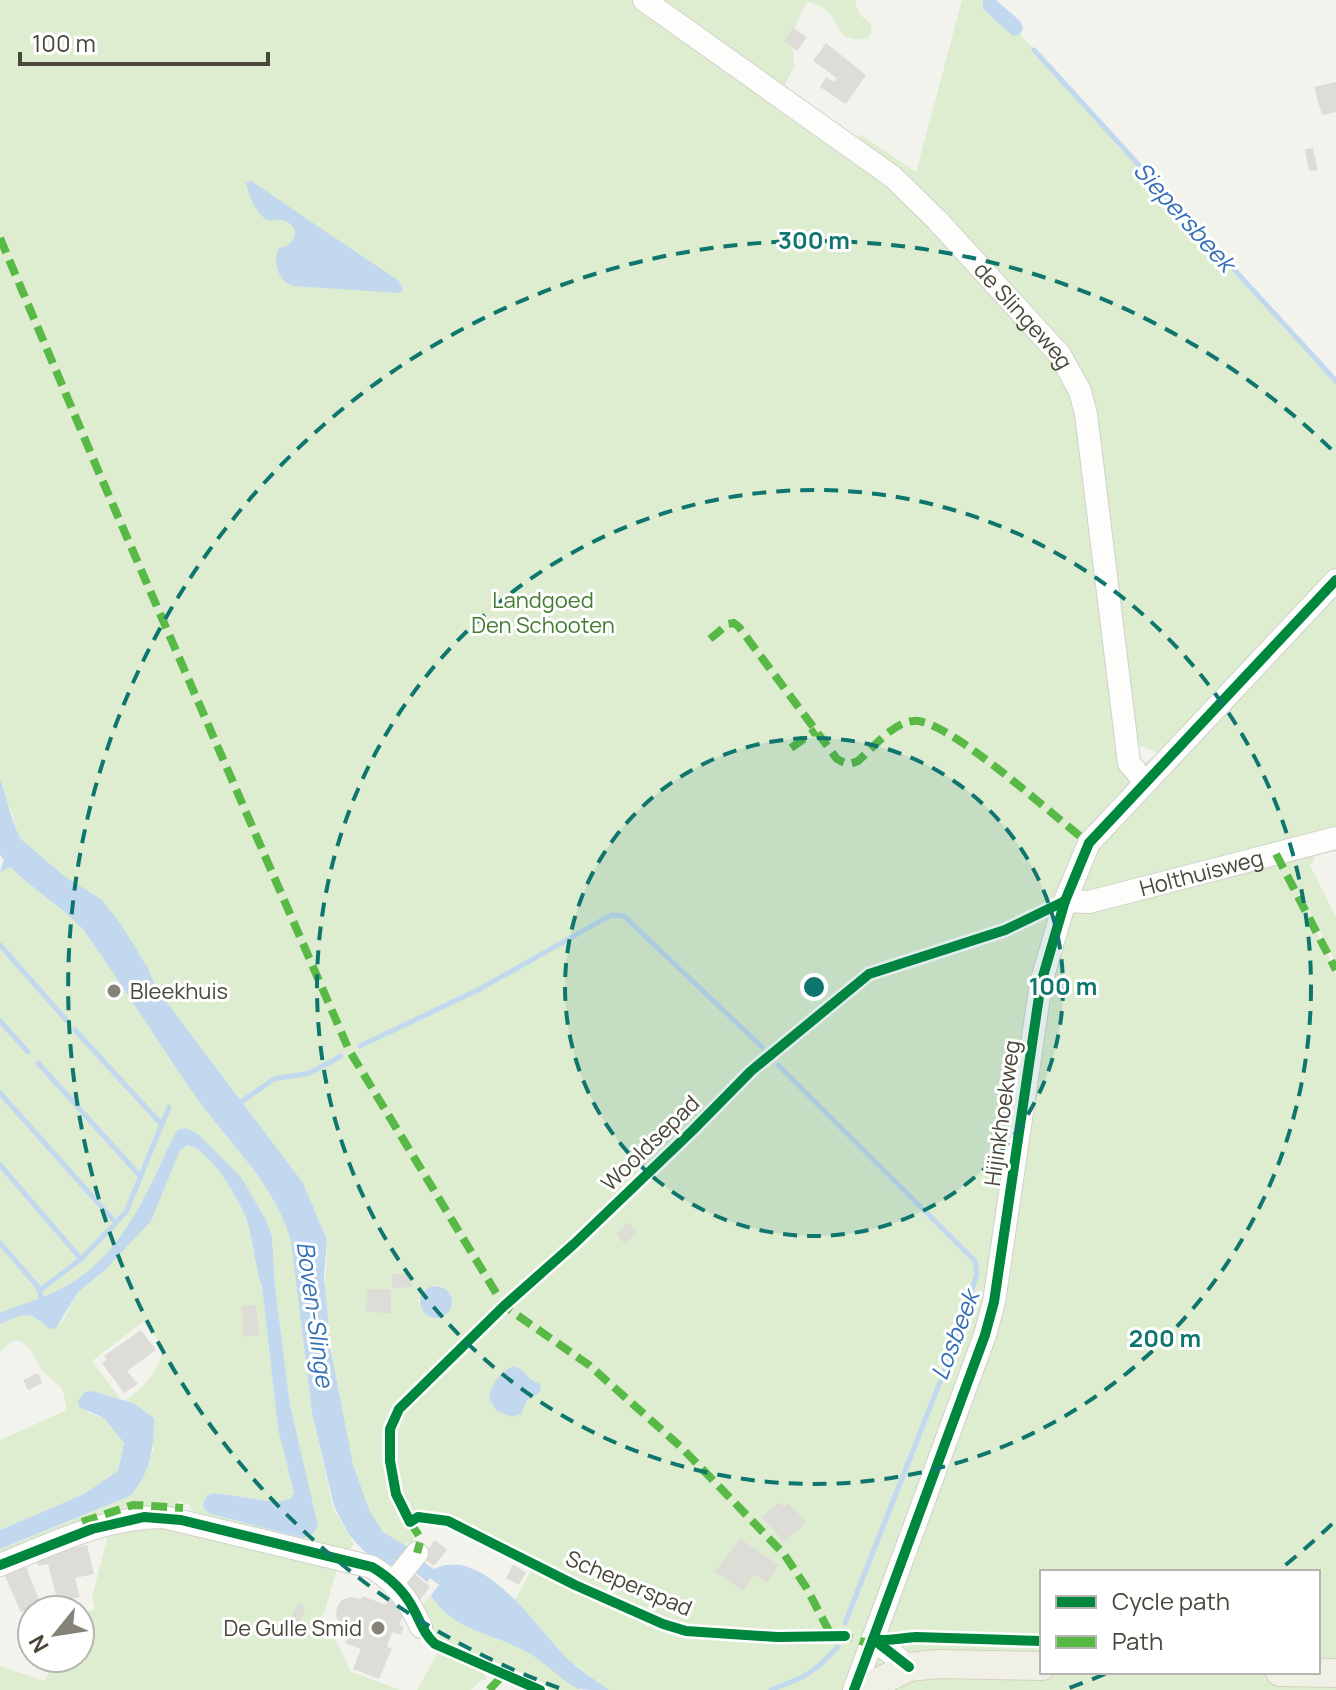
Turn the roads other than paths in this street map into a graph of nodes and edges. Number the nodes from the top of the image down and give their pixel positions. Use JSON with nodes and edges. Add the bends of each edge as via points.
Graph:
{"nodes":[{"id":1,"x":644,"y":0,"type":"edge"},
{"id":2,"x":1336,"y":580,"type":"edge"},
{"id":3,"x":1145,"y":782,"type":"junction"},
{"id":4,"x":1336,"y":838,"type":"edge"},
{"id":5,"x":1065,"y":901,"type":"junction"},
{"id":6,"x":0,"y":1565,"type":"edge"},
{"id":7,"x":421,"y":1627,"type":"dead end"},
{"id":8,"x":873,"y":1639,"type":"junction"},
{"id":9,"x":1040,"y":1666,"type":"edge"},
{"id":10,"x":909,"y":1667,"type":"junction"},
{"id":11,"x":854,"y":1690,"type":"edge"},
{"id":12,"x":862,"y":1690,"type":"edge"}],
"edges":[{"from":1,"to":3,"type":"street","name":"de Slingeweg","via":[[893,177],[1060,355],[1086,414],[1129,763]]},
{"from":2,"to":3,"type":"street","name":"Hijinkhoekweg"},
{"from":3,"to":5,"type":"street","name":"Hijinkhoekweg","via":[[1089,843]]},
{"from":4,"to":5,"type":"street","name":"Holthuisweg","via":[[1089,902]]},
{"from":5,"to":8,"type":"street","name":"Hijinkhoekweg","via":[[1041,983],[994,1302]]},
{"from":6,"to":7,"type":"street","via":[[92,1529],[164,1517],[372,1567],[404,1569]]},
{"from":8,"to":10,"type":"street"},
{"from":8,"to":11,"type":"street","name":"Hijinkhoekweg"},
{"from":9,"to":10,"type":"main road"},
{"from":10,"to":12,"type":"main road"}]}
